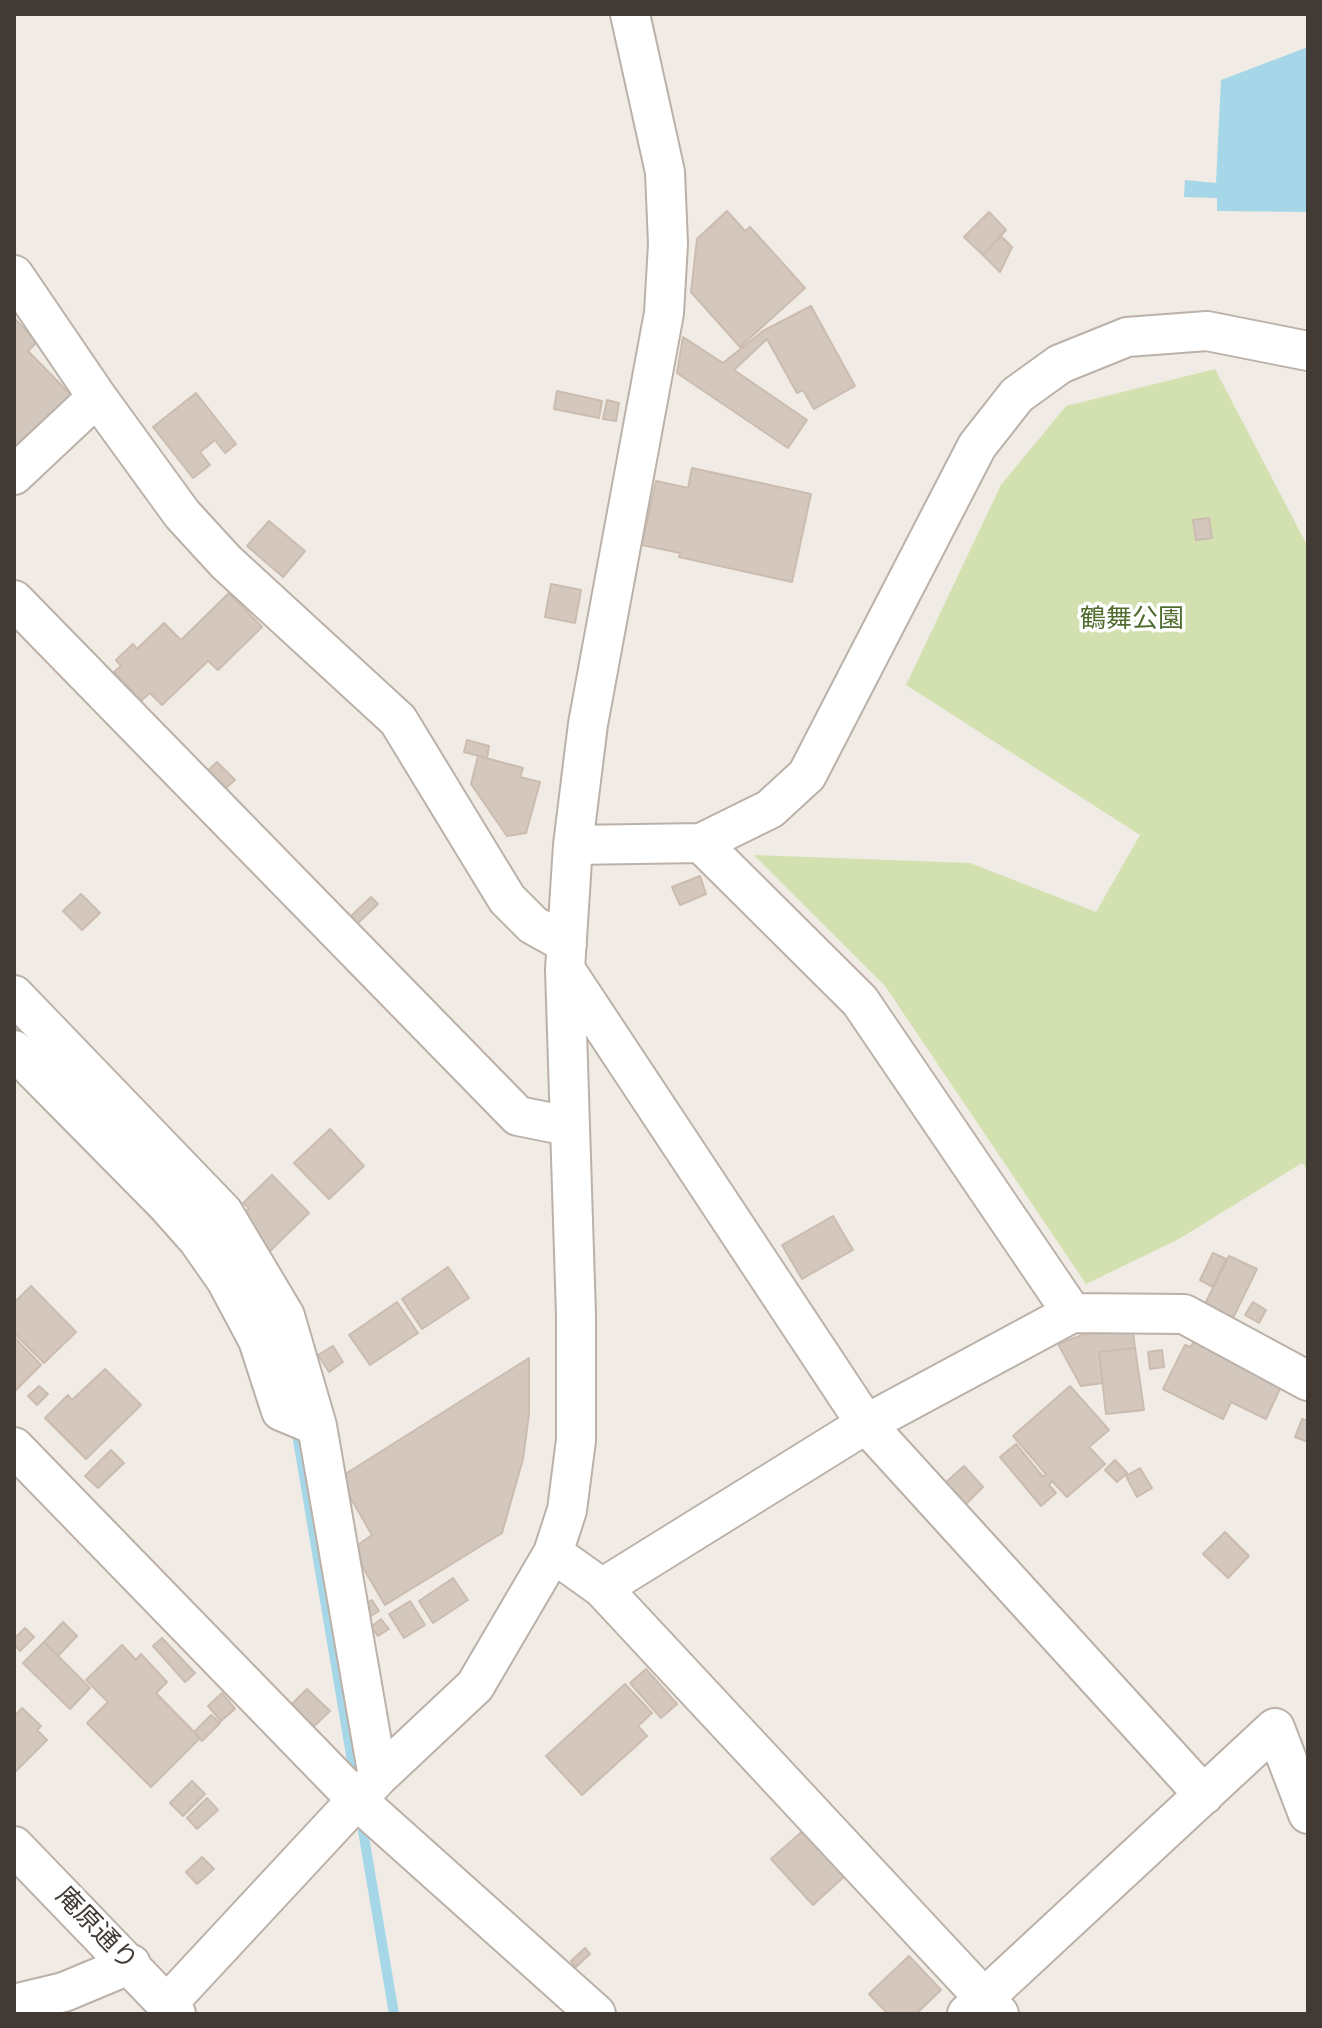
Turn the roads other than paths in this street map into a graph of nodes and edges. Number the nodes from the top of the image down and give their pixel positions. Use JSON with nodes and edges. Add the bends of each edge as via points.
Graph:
{"nodes":[{"id":1,"x":630,"y":14,"type":"edge"},
{"id":2,"x":14,"y":275,"type":"edge"},
{"id":3,"x":1308,"y":351,"type":"edge"},
{"id":4,"x":97,"y":397,"type":"junction"},
{"id":5,"x":14,"y":475,"type":"edge"},
{"id":6,"x":14,"y":600,"type":"edge"},
{"id":7,"x":701,"y":843,"type":"junction"},
{"id":8,"x":573,"y":845,"type":"junction"},
{"id":9,"x":566,"y":956,"type":"junction"},
{"id":10,"x":14,"y":995,"type":"edge"},
{"id":11,"x":14,"y":1050,"type":"edge"},
{"id":12,"x":568,"y":1126,"type":"junction"},
{"id":13,"x":1072,"y":1313,"type":"junction"},
{"id":14,"x":1308,"y":1381,"type":"edge"},
{"id":15,"x":866,"y":1424,"type":"junction"},
{"id":16,"x":317,"y":1426,"type":"junction"},
{"id":17,"x":14,"y":1447,"type":"edge"},
{"id":18,"x":553,"y":1553,"type":"junction"},
{"id":19,"x":602,"y":1588,"type":"junction"},
{"id":20,"x":367,"y":1788,"type":"junction"},
{"id":21,"x":1204,"y":1795,"type":"junction"},
{"id":22,"x":1308,"y":1814,"type":"edge"},
{"id":23,"x":14,"y":1846,"type":"edge"},
{"id":24,"x":136,"y":1970,"type":"junction"},
{"id":25,"x":14,"y":2004,"type":"edge"},
{"id":26,"x":983,"y":2009,"type":"edge"},
{"id":27,"x":162,"y":2011,"type":"edge"},
{"id":28,"x":596,"y":2014,"type":"edge"}],
"edges":[{"from":1,"to":8,"type":"street","via":[[665,172],[664,313],[588,724]]},
{"from":2,"to":4,"type":"street"},
{"from":3,"to":7,"type":"street","via":[[1207,331],[1127,337],[1060,364],[1017,395],[977,446],[807,775],[770,809]]},
{"from":4,"to":5,"type":"street"},
{"from":4,"to":9,"type":"street","via":[[182,514],[226,562],[398,720],[507,899]]},
{"from":6,"to":12,"type":"street","via":[[518,1116]]},
{"from":7,"to":8,"type":"street"},
{"from":7,"to":13,"type":"street","via":[[860,1001]]},
{"from":8,"to":9,"type":"street"},
{"from":9,"to":12,"type":"street"},
{"from":9,"to":15,"type":"street"},
{"from":10,"to":16,"type":"street","via":[[223,1212],[285,1316]]},
{"from":11,"to":16,"type":"street","via":[[198,1240],[258,1340],[281,1411]]},
{"from":12,"to":18,"type":"street","via":[[576,1440],[567,1510]]},
{"from":13,"to":14,"type":"street","via":[[1184,1314]]},
{"from":13,"to":15,"type":"street"},
{"from":15,"to":19,"type":"street"},
{"from":15,"to":21,"type":"street"},
{"from":16,"to":20,"type":"street"},
{"from":17,"to":20,"type":"street"},
{"from":18,"to":19,"type":"street"},
{"from":18,"to":20,"type":"street","via":[[475,1686]]},
{"from":19,"to":26,"type":"street"},
{"from":20,"to":27,"type":"street"},
{"from":20,"to":28,"type":"street"},
{"from":21,"to":22,"type":"street","via":[[1275,1728]]},
{"from":21,"to":26,"type":"street"},
{"from":23,"to":24,"type":"street","name":"庵原通り"},
{"from":24,"to":25,"type":"street"},
{"from":24,"to":27,"type":"street","name":"庵原通り"}]}
